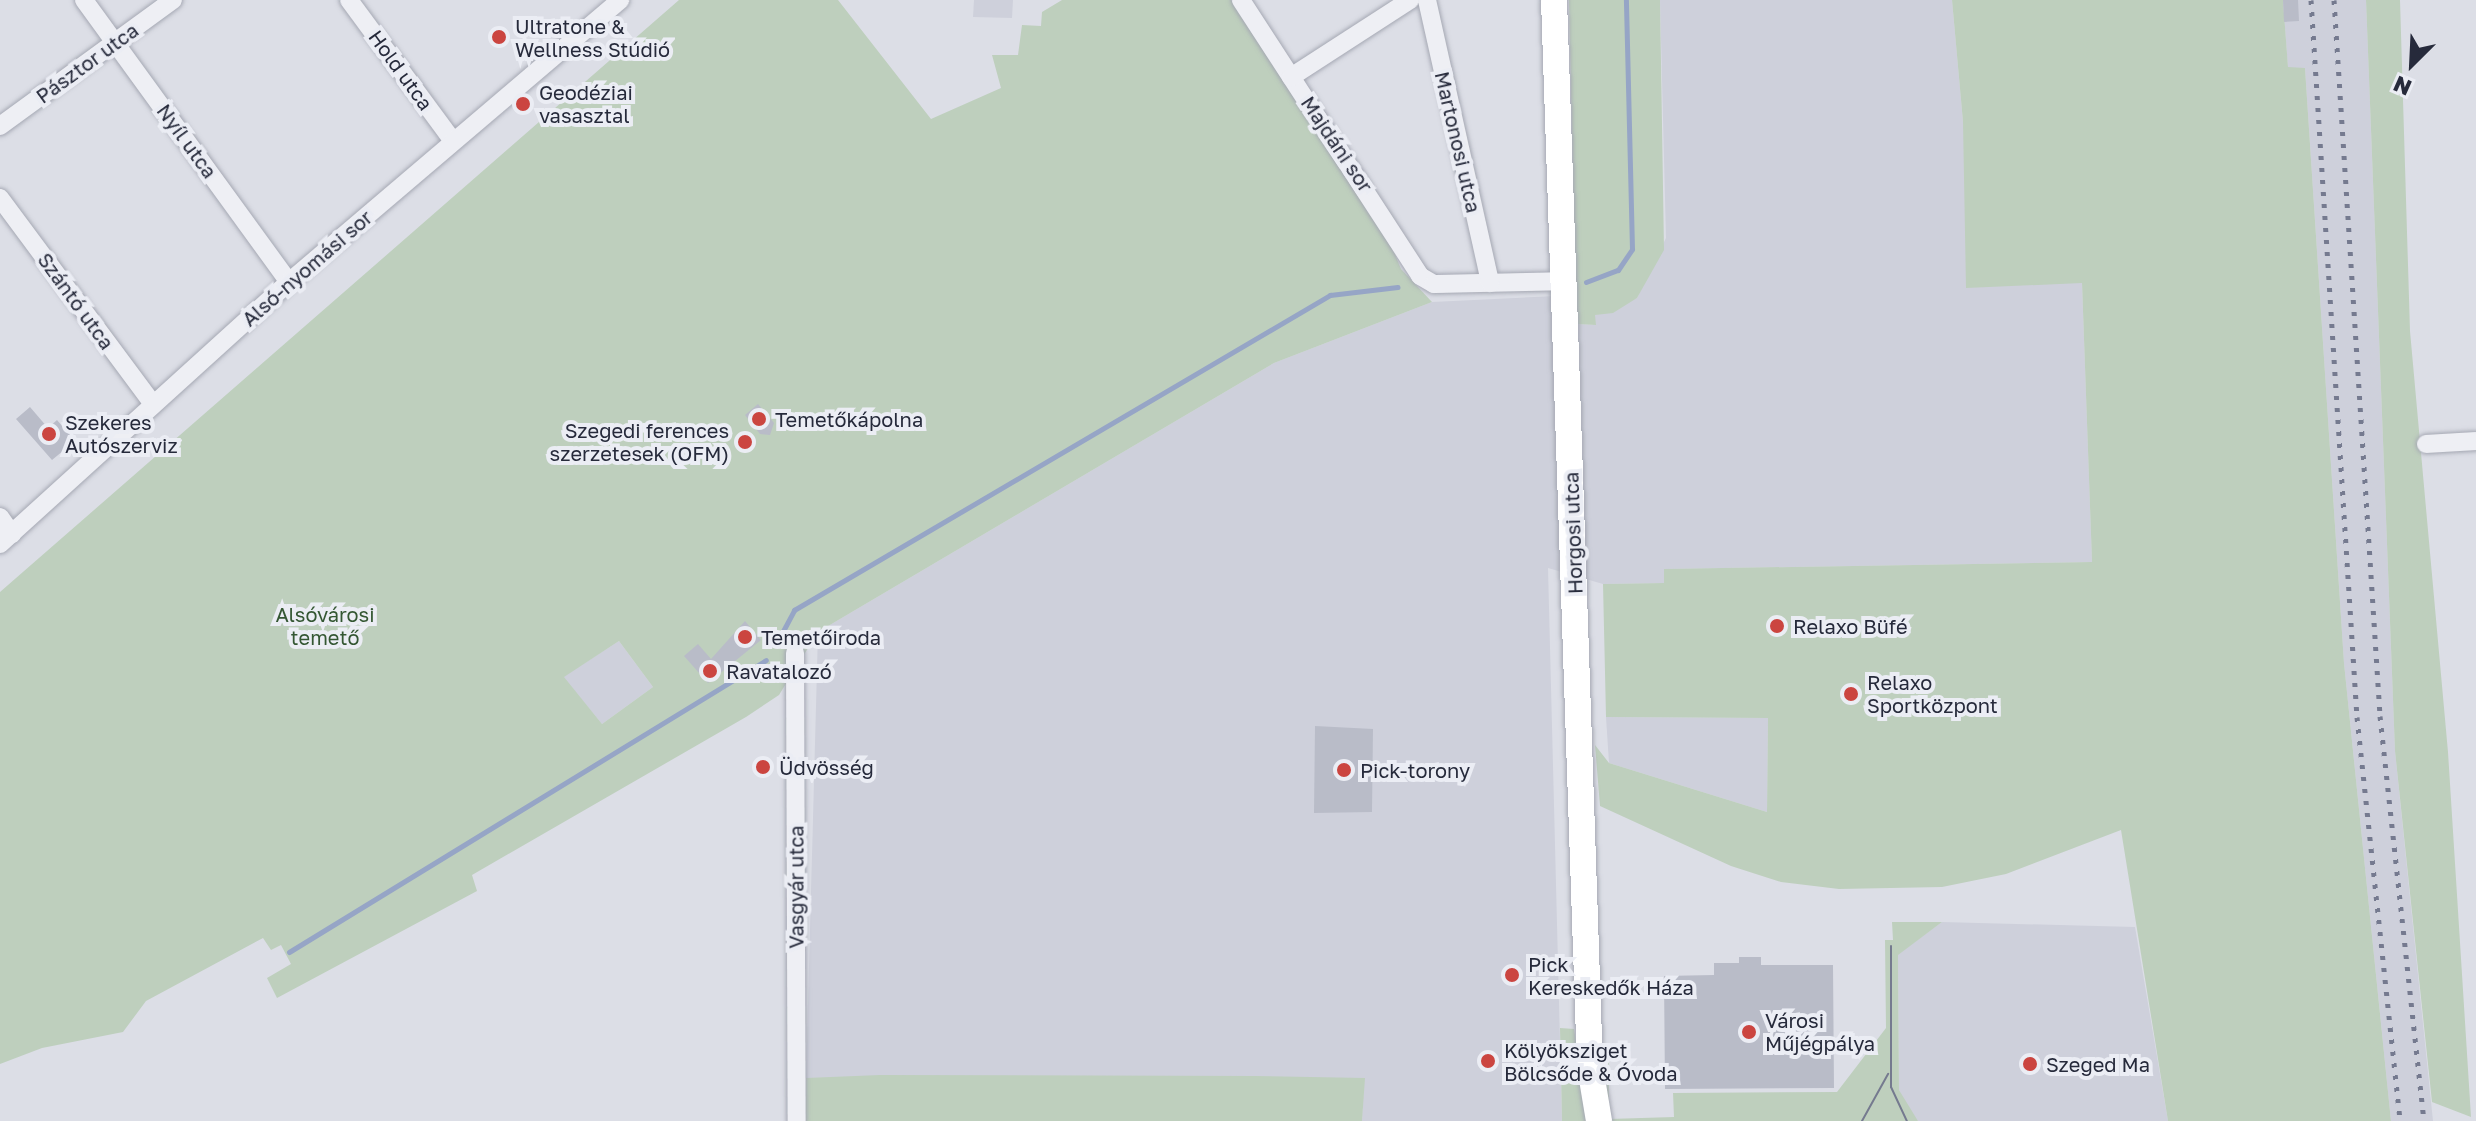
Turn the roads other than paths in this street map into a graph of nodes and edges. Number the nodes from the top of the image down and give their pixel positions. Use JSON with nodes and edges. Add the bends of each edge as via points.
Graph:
{"nodes":[{"id":1,"x":84,"y":0,"type":"edge"},
{"id":2,"x":173,"y":0,"type":"edge"},
{"id":3,"x":349,"y":0,"type":"edge"},
{"id":4,"x":1241,"y":0,"type":"edge"},
{"id":5,"x":1410,"y":0,"type":"edge"},
{"id":6,"x":1427,"y":0,"type":"edge"},
{"id":7,"x":1554,"y":0,"type":"edge"},
{"id":8,"x":616,"y":1,"type":"edge"},
{"id":9,"x":116,"y":43,"type":"junction"},
{"id":10,"x":1291,"y":77,"type":"junction"},
{"id":11,"x":0,"y":126,"type":"edge"},
{"id":12,"x":453,"y":141,"type":"junction"},
{"id":13,"x":0,"y":198,"type":"edge"},
{"id":14,"x":1562,"y":281,"type":"junction"},
{"id":15,"x":289,"y":282,"type":"junction"},
{"id":16,"x":1490,"y":283,"type":"junction"},
{"id":17,"x":153,"y":404,"type":"junction"},
{"id":18,"x":2476,"y":441,"type":"edge"},
{"id":19,"x":2426,"y":444,"type":"dead end"},
{"id":20,"x":0,"y":517,"type":"edge"},
{"id":21,"x":6,"y":539,"type":"edge"},
{"id":22,"x":795,"y":653,"type":"dead end"},
{"id":23,"x":1590,"y":1067,"type":"junction"},
{"id":24,"x":797,"y":1121,"type":"edge"},
{"id":25,"x":1584,"y":1121,"type":"edge"},
{"id":26,"x":1599,"y":1121,"type":"edge"}],
"edges":[{"from":1,"to":9,"type":"street","name":"Nyíl utca"},
{"from":2,"to":9,"type":"street","name":"Pásztor utca"},
{"from":3,"to":12,"type":"street","name":"Hold utca"},
{"from":4,"to":10,"type":"street","name":"Majdáni sor"},
{"from":5,"to":10,"type":"street"},
{"from":6,"to":16,"type":"street","name":"Martonosi utca"},
{"from":7,"to":14,"type":"street","name":"Horgosi utca"},
{"from":8,"to":12,"type":"street","name":"Alsó-nyomási sor"},
{"from":9,"to":11,"type":"street","name":"Pásztor utca"},
{"from":9,"to":15,"type":"street","name":"Nyíl utca"},
{"from":10,"to":16,"type":"street","name":"Majdáni sor","via":[[1414,270],[1434,284]]},
{"from":12,"to":15,"type":"street","name":"Alsó-nyomási sor"},
{"from":13,"to":17,"type":"street","name":"Szántó utca"},
{"from":14,"to":16,"type":"street"},
{"from":14,"to":23,"type":"street","name":"Horgosi utca"},
{"from":15,"to":17,"type":"street","name":"Alsó-nyomási sor"},
{"from":17,"to":21,"type":"street","name":"Alsó-nyomási sor"},
{"from":18,"to":19,"type":"street"},
{"from":20,"to":21,"type":"street"},
{"from":22,"to":24,"type":"street","name":"Vasgyár utca"},
{"from":23,"to":25,"type":"street","name":"Horgosi utca"},
{"from":23,"to":26,"type":"street","name":"Horgosi utca"}]}
